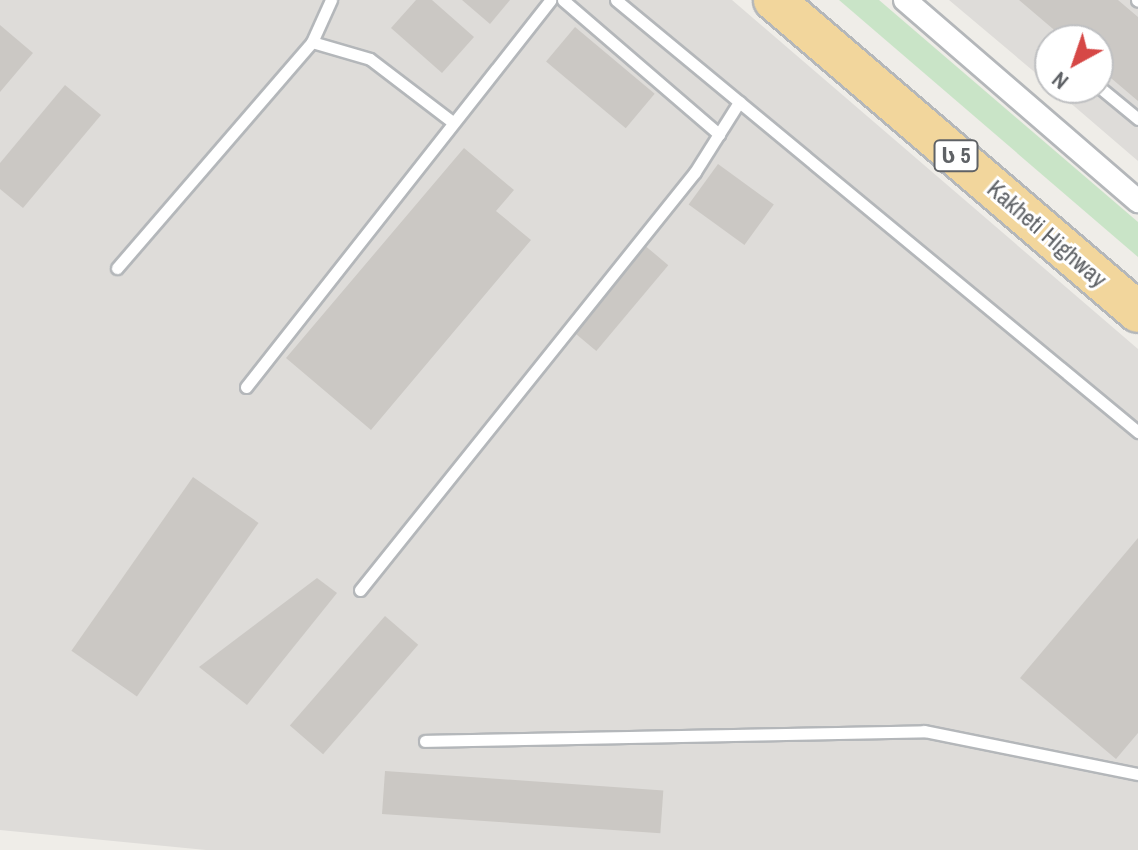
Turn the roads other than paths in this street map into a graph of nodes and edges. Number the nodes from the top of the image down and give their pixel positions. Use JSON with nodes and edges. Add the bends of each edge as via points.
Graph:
{"nodes":[{"id":1,"x":331,"y":0,"type":"edge"},
{"id":2,"x":550,"y":0,"type":"edge"},
{"id":3,"x":563,"y":0,"type":"edge"},
{"id":4,"x":616,"y":0,"type":"edge"},
{"id":5,"x":774,"y":0,"type":"edge"},
{"id":6,"x":905,"y":0,"type":"edge"},
{"id":7,"x":312,"y":42,"type":"junction"},
{"id":8,"x":1114,"y":99,"type":"edge"},
{"id":9,"x":739,"y":102,"type":"junction"},
{"id":10,"x":1138,"y":119,"type":"edge"},
{"id":11,"x":451,"y":121,"type":"junction"},
{"id":12,"x":719,"y":134,"type":"junction"},
{"id":13,"x":1138,"y":201,"type":"edge"},
{"id":14,"x":117,"y":268,"type":"dead end"},
{"id":15,"x":1138,"y":312,"type":"edge"},
{"id":16,"x":246,"y":387,"type":"dead end"},
{"id":17,"x":1138,"y":432,"type":"edge"},
{"id":18,"x":360,"y":590,"type":"dead end"},
{"id":19,"x":425,"y":741,"type":"dead end"},
{"id":20,"x":1138,"y":774,"type":"edge"}],
"edges":[{"from":1,"to":7,"type":"lane"},
{"from":2,"to":11,"type":"lane"},
{"from":3,"to":12,"type":"lane"},
{"from":4,"to":9,"type":"lane"},
{"from":5,"to":15,"type":"highway","name":"Kakheti Highway","number":"ს 5"},
{"from":6,"to":13,"type":"street"},
{"from":7,"to":11,"type":"lane","via":[[370,59]]},
{"from":7,"to":14,"type":"lane"},
{"from":8,"to":10,"type":"lane"},
{"from":9,"to":12,"type":"lane"},
{"from":9,"to":17,"type":"lane"},
{"from":11,"to":16,"type":"lane"},
{"from":12,"to":18,"type":"lane"},
{"from":19,"to":20,"type":"lane","via":[[924,731]]}]}
